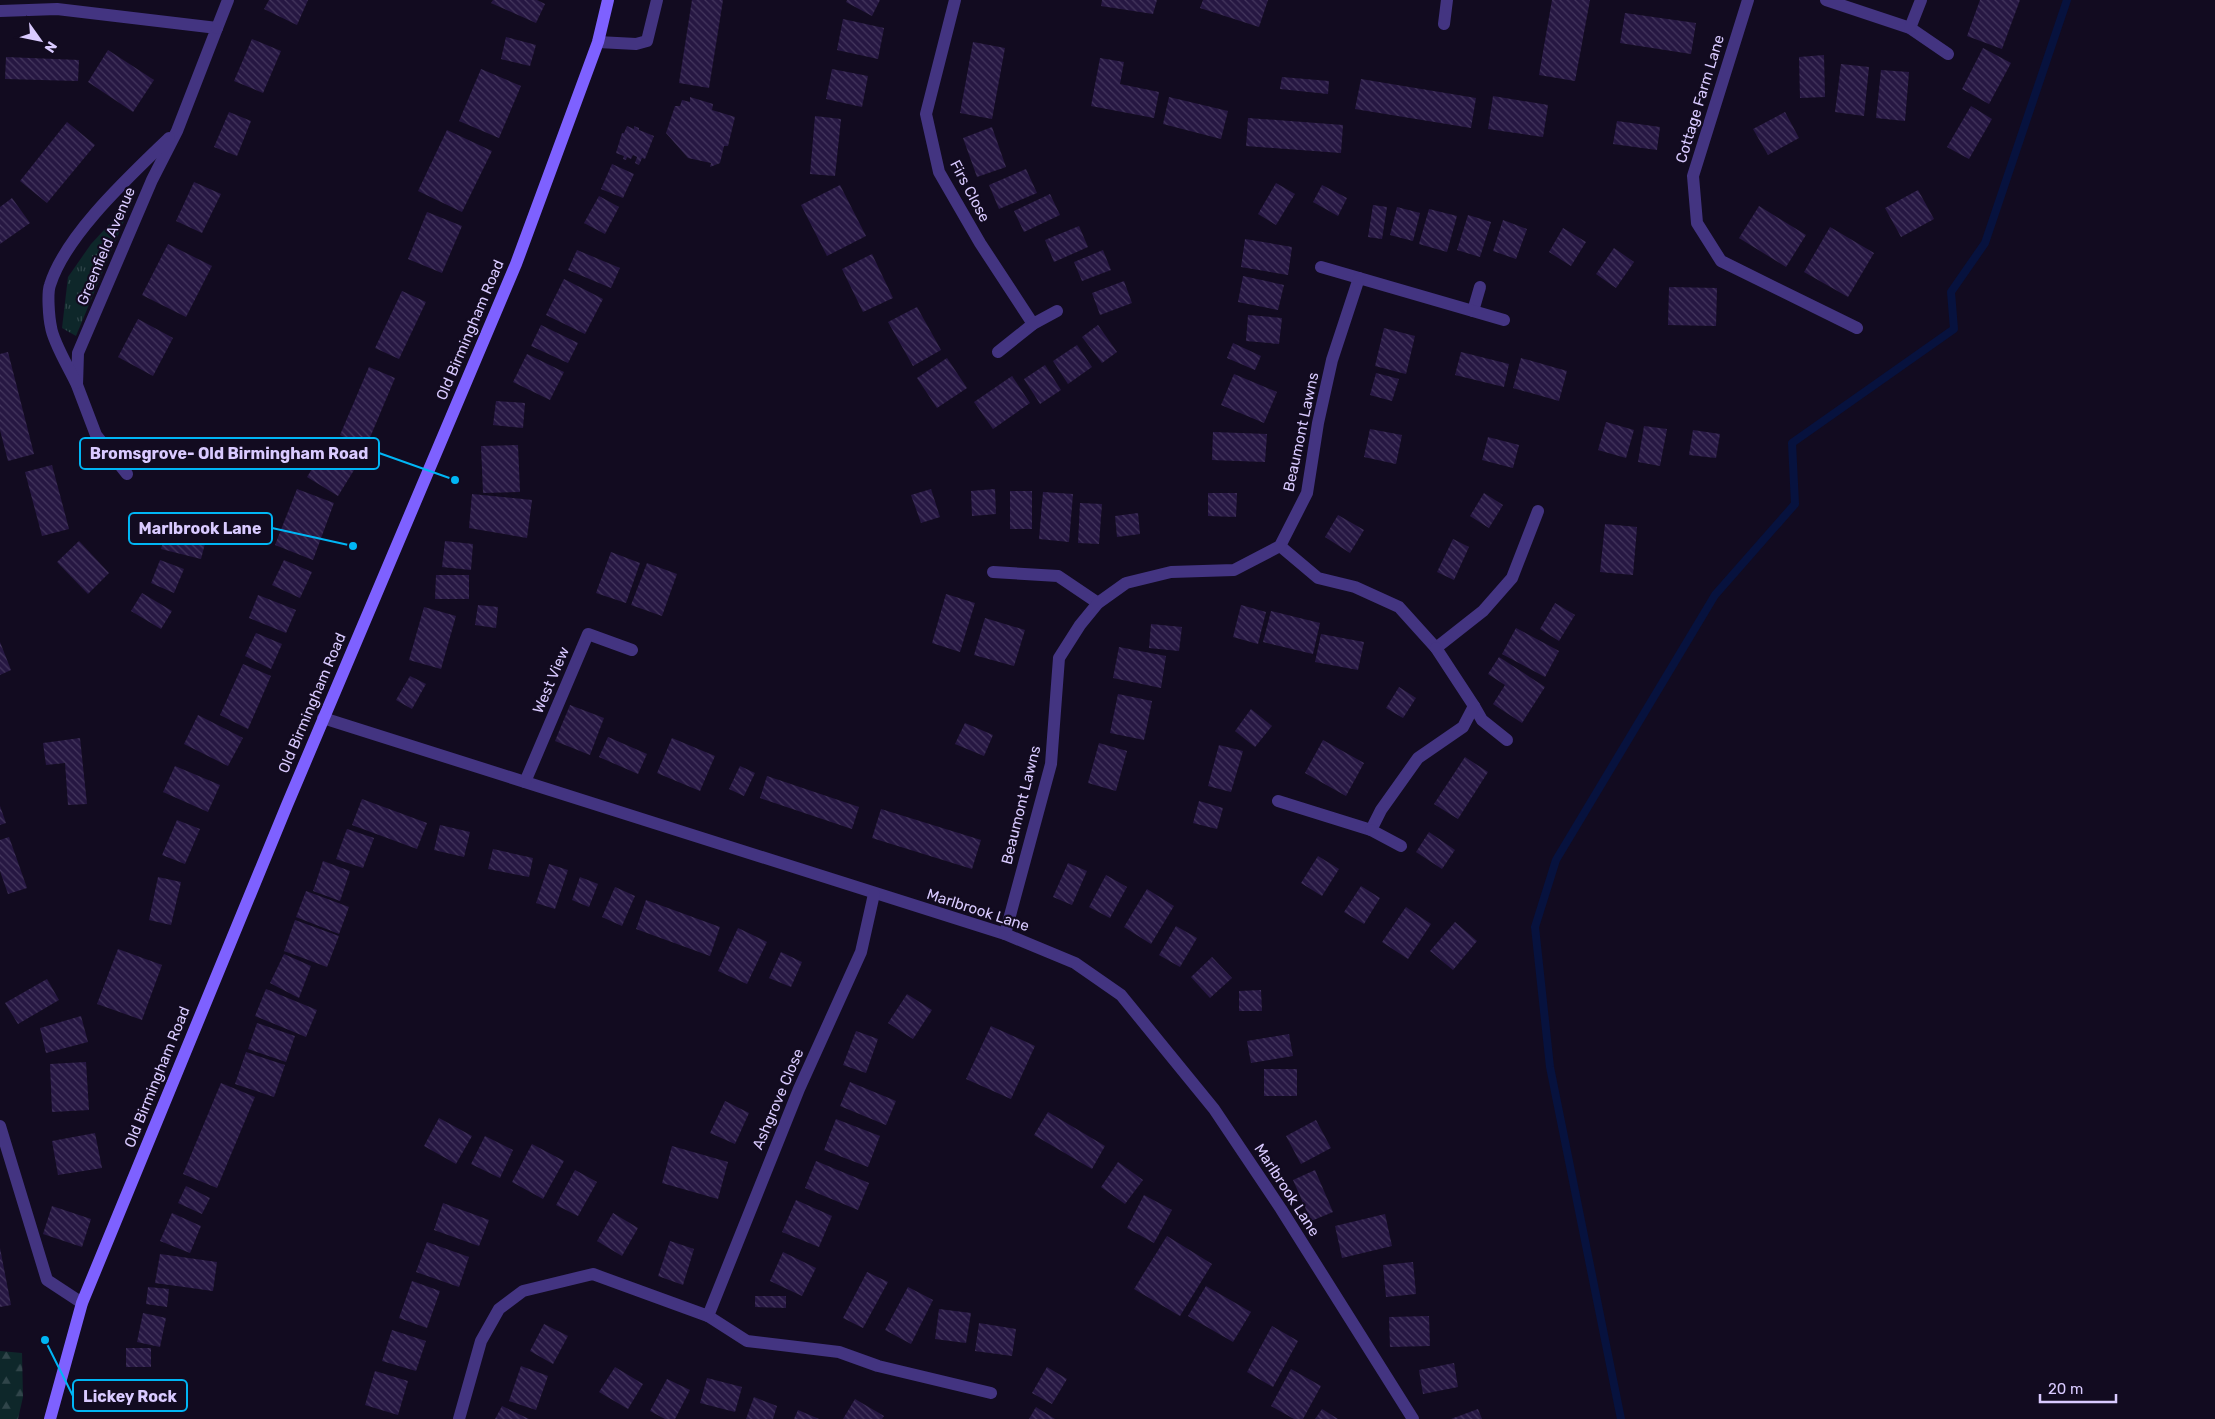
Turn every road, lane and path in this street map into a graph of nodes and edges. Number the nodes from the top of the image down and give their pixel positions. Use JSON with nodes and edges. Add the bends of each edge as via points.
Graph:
{"nodes":[{"id":1,"x":228,"y":0,"type":"edge"},
{"id":2,"x":608,"y":0,"type":"edge"},
{"id":3,"x":656,"y":0,"type":"edge"},
{"id":4,"x":955,"y":0,"type":"edge"},
{"id":5,"x":1447,"y":0,"type":"edge"},
{"id":6,"x":1748,"y":0,"type":"edge"},
{"id":7,"x":1826,"y":0,"type":"edge"},
{"id":8,"x":1921,"y":0,"type":"edge"},
{"id":9,"x":0,"y":11,"type":"edge"},
{"id":10,"x":1444,"y":24,"type":"dead end"},
{"id":11,"x":217,"y":28,"type":"junction"},
{"id":12,"x":1910,"y":28,"type":"junction"},
{"id":13,"x":598,"y":42,"type":"junction"},
{"id":14,"x":1948,"y":54,"type":"dead end"},
{"id":15,"x":177,"y":131,"type":"junction"},
{"id":16,"x":1321,"y":267,"type":"dead end"},
{"id":17,"x":1359,"y":278,"type":"junction"},
{"id":18,"x":1480,"y":287,"type":"dead end"},
{"id":19,"x":1057,"y":311,"type":"dead end"},
{"id":20,"x":1473,"y":311,"type":"junction"},
{"id":21,"x":1504,"y":320,"type":"dead end"},
{"id":22,"x":1033,"y":324,"type":"junction"},
{"id":23,"x":1857,"y":328,"type":"dead end"},
{"id":24,"x":998,"y":352,"type":"dead end"},
{"id":25,"x":77,"y":385,"type":"junction"},
{"id":26,"x":127,"y":474,"type":"dead end"},
{"id":27,"x":1538,"y":511,"type":"dead end"},
{"id":28,"x":1280,"y":546,"type":"junction"},
{"id":29,"x":994,"y":572,"type":"dead end"},
{"id":30,"x":1098,"y":603,"type":"junction"},
{"id":31,"x":1436,"y":648,"type":"junction"},
{"id":32,"x":632,"y":650,"type":"dead end"},
{"id":33,"x":1474,"y":706,"type":"junction"},
{"id":34,"x":323,"y":718,"type":"junction"},
{"id":35,"x":1507,"y":740,"type":"dead end"},
{"id":36,"x":524,"y":782,"type":"junction"},
{"id":37,"x":1278,"y":801,"type":"dead end"},
{"id":38,"x":1371,"y":830,"type":"junction"},
{"id":39,"x":1401,"y":846,"type":"dead end"},
{"id":40,"x":874,"y":894,"type":"junction"},
{"id":41,"x":1005,"y":934,"type":"junction"},
{"id":42,"x":0,"y":1126,"type":"edge"},
{"id":43,"x":82,"y":1303,"type":"junction"},
{"id":44,"x":708,"y":1316,"type":"junction"},
{"id":45,"x":990,"y":1393,"type":"dead end"},
{"id":46,"x":50,"y":1419,"type":"edge"},
{"id":47,"x":459,"y":1419,"type":"edge"},
{"id":48,"x":1413,"y":1419,"type":"edge"}],
"edges":[{"from":1,"to":11,"type":"street","name":"Greenfield Avenue"},
{"from":2,"to":13,"type":"main road","name":"Old Birmingham Road"},
{"from":3,"to":13,"type":"street","via":[[647,41],[636,44]]},
{"from":4,"to":22,"type":"street","name":"Firs Close","via":[[926,114],[939,172]]},
{"from":5,"to":10,"type":"street"},
{"from":6,"to":23,"type":"street","name":"Cottage Farm Lane","via":[[1693,176],[1697,223],[1721,261]]},
{"from":7,"to":12,"type":"street"},
{"from":8,"to":12,"type":"street"},
{"from":9,"to":11,"type":"street","via":[[57,9]]},
{"from":11,"to":15,"type":"street","name":"Greenfield Avenue"},
{"from":12,"to":14,"type":"street"},
{"from":13,"to":34,"type":"main road","name":"Old Birmingham Road","via":[[516,264]]},
{"from":15,"to":25,"type":"street","name":"Greenfield Avenue","via":[[152,180],[78,353]]},
{"from":15,"to":25,"type":"street","via":[[121,185],[80,233],[61,259],[49,287],[51,328]]},
{"from":16,"to":17,"type":"street"},
{"from":17,"to":20,"type":"street"},
{"from":17,"to":28,"type":"street","name":"Beaumont Lawns","via":[[1332,360],[1318,423],[1308,493]]},
{"from":18,"to":20,"type":"street"},
{"from":19,"to":22,"type":"street"},
{"from":20,"to":21,"type":"street"},
{"from":22,"to":24,"type":"street"},
{"from":25,"to":26,"type":"street","name":"Greenfield Avenue","via":[[96,435]]},
{"from":27,"to":31,"type":"street","via":[[1512,578],[1483,611]]},
{"from":28,"to":30,"type":"street","name":"Beaumont Lawns","via":[[1234,570],[1171,572],[1126,583]]},
{"from":28,"to":31,"type":"street","via":[[1318,578],[1356,587],[1399,607]]},
{"from":29,"to":30,"type":"street","via":[[1058,576]]},
{"from":30,"to":41,"type":"street","name":"Beaumont Lawns","via":[[1059,658],[1051,764]]},
{"from":31,"to":33,"type":"street"},
{"from":32,"to":36,"type":"street","name":"West View","via":[[588,634]]},
{"from":33,"to":35,"type":"street","via":[[1482,720]]},
{"from":33,"to":38,"type":"street","via":[[1463,727],[1418,758],[1381,810]]},
{"from":34,"to":36,"type":"street","name":"Marlbrook Lane"},
{"from":34,"to":43,"type":"main road","name":"Old Birmingham Road"},
{"from":36,"to":40,"type":"street","name":"Marlbrook Lane"},
{"from":37,"to":38,"type":"street"},
{"from":38,"to":39,"type":"street"},
{"from":40,"to":41,"type":"street","name":"Marlbrook Lane"},
{"from":40,"to":44,"type":"street","name":"Ashgrove Close","via":[[861,952],[799,1089]]},
{"from":41,"to":48,"type":"street","name":"Marlbrook Lane","via":[[1075,963],[1121,995],[1214,1109],[1281,1208]]},
{"from":42,"to":43,"type":"street","via":[[47,1280]]},
{"from":43,"to":46,"type":"main road","name":"Old Birmingham Road"},
{"from":44,"to":45,"type":"street","via":[[748,1341],[839,1352],[878,1366]]},
{"from":44,"to":47,"type":"street","via":[[593,1274],[523,1291],[499,1310],[481,1341]]}]}
